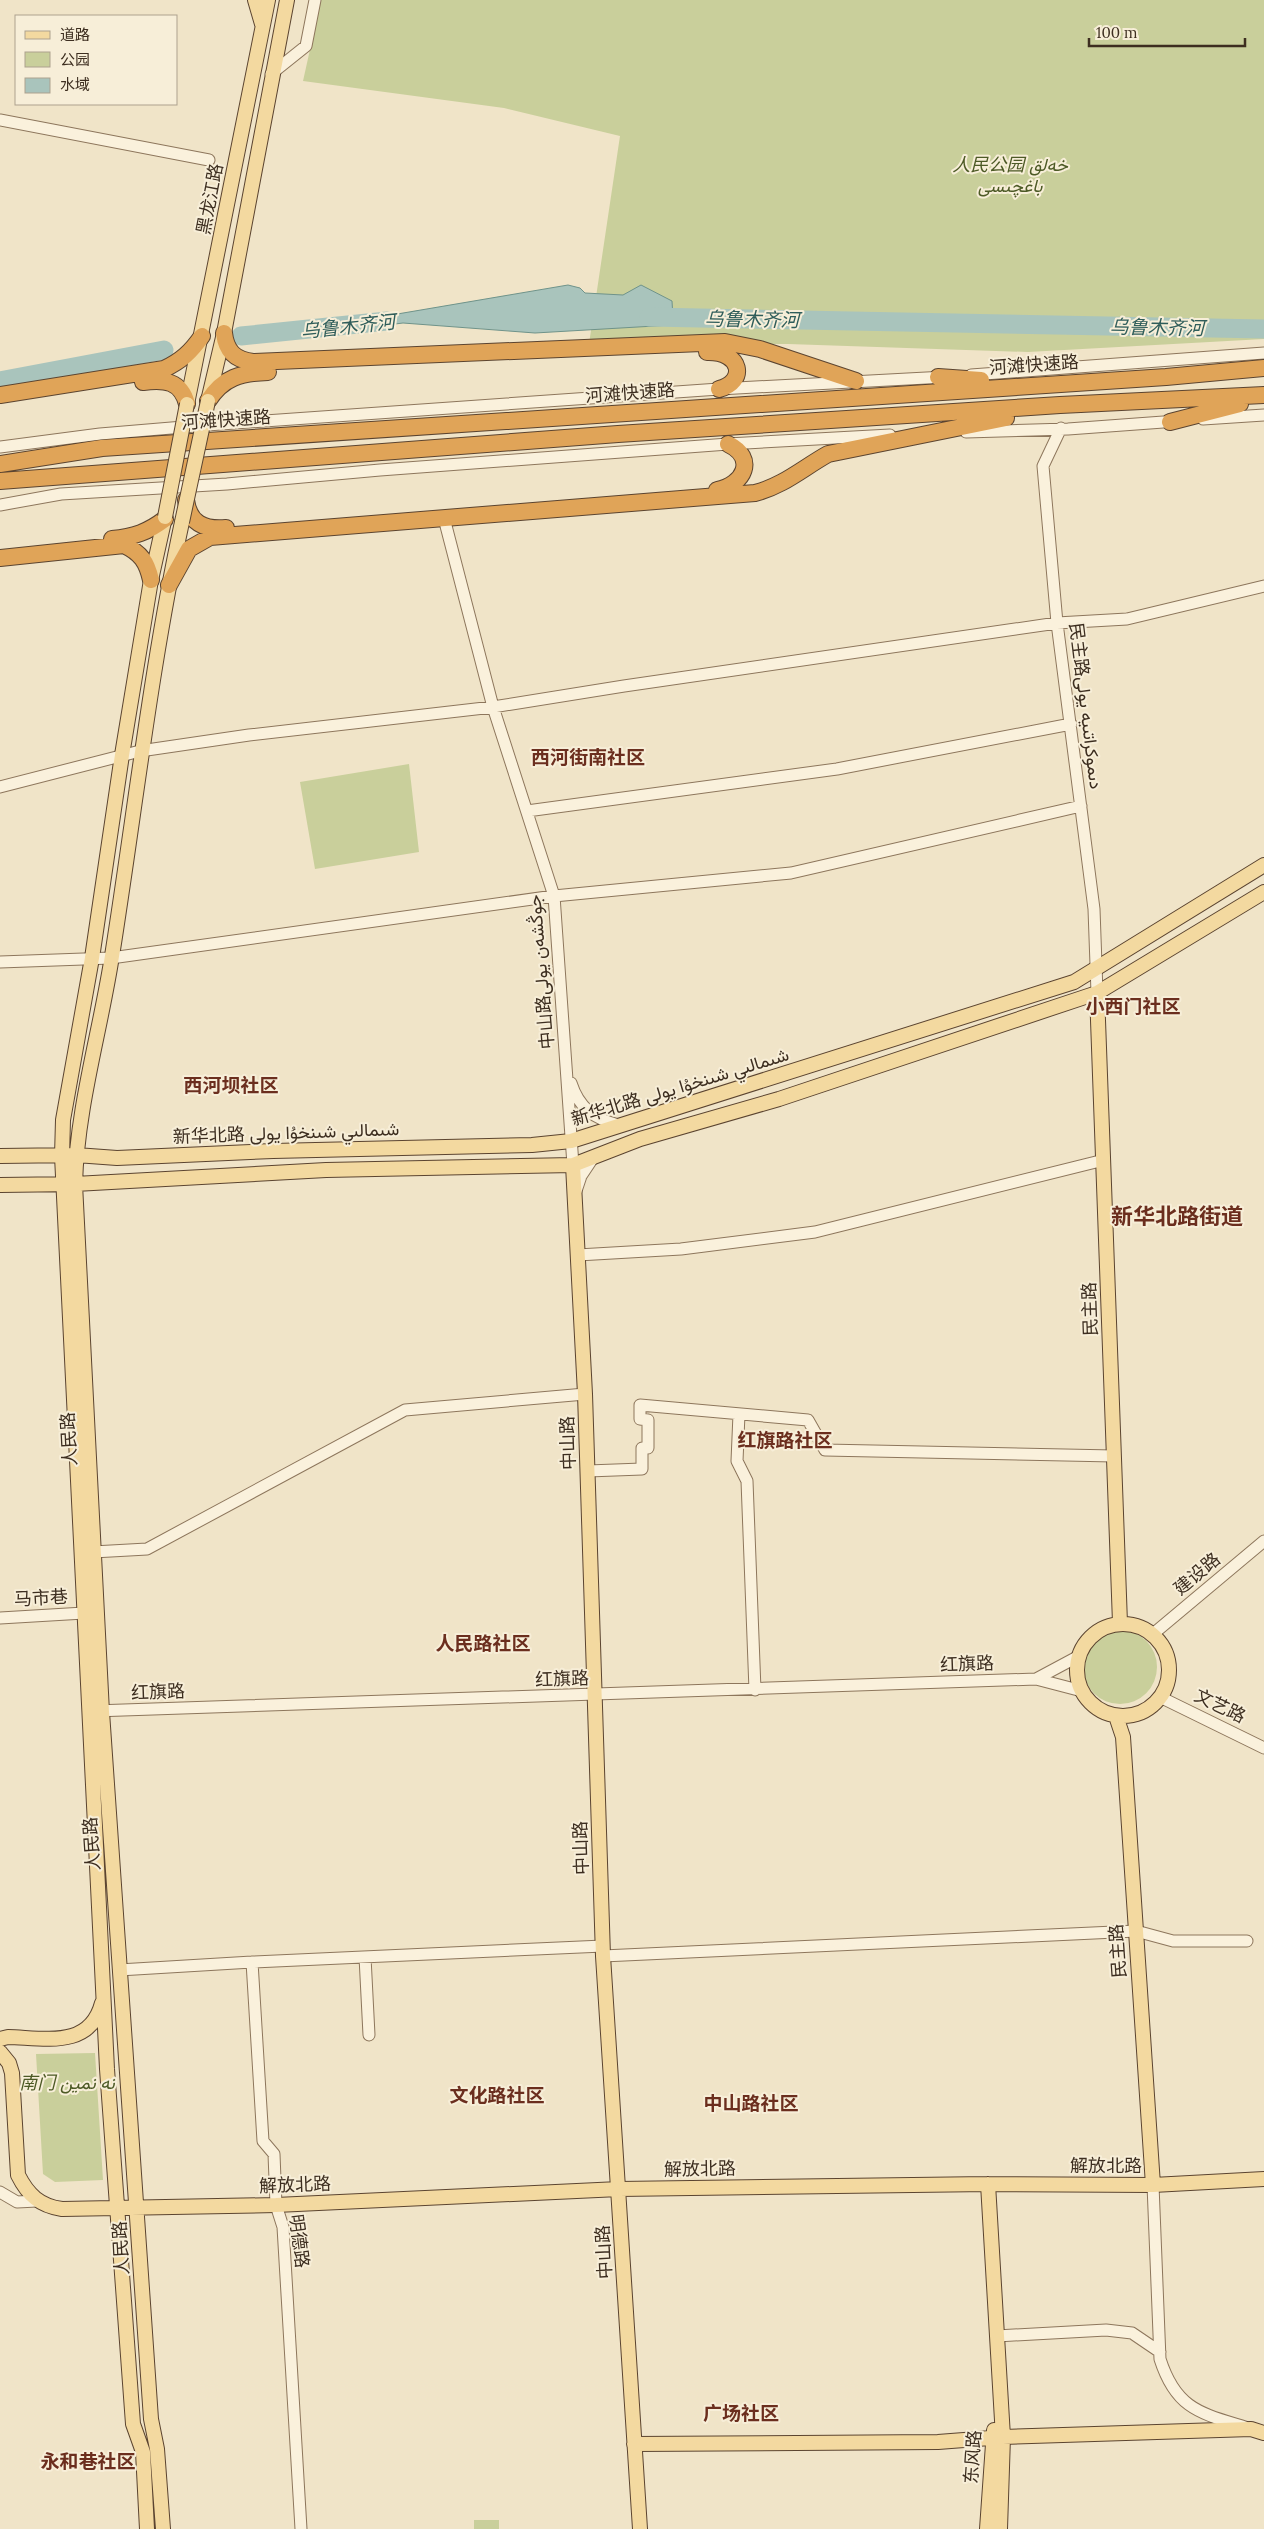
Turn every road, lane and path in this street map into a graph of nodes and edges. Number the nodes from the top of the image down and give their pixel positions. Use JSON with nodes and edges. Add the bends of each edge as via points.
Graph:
{"nodes":[{"id":1,"x":255,"y":0,"type":"edge"},
{"id":2,"x":268,"y":0,"type":"edge"},
{"id":3,"x":287,"y":0,"type":"edge"},
{"id":4,"x":315,"y":0,"type":"edge"},
{"id":5,"x":263,"y":27,"type":"junction"},
{"id":6,"x":271,"y":74,"type":"junction"},
{"id":7,"x":0,"y":120,"type":"edge"},
{"id":8,"x":209,"y":160,"type":"dead end"},
{"id":9,"x":224,"y":333,"type":"junction"},
{"id":10,"x":202,"y":336,"type":"junction"},
{"id":11,"x":1264,"y":353,"type":"edge"},
{"id":12,"x":1264,"y":368,"type":"edge"},
{"id":13,"x":938,"y":377,"type":"junction"},
{"id":14,"x":856,"y":381,"type":"junction"},
{"id":15,"x":1043,"y":384,"type":"junction"},
{"id":16,"x":719,"y":390,"type":"junction"},
{"id":17,"x":0,"y":396,"type":"edge"},
{"id":18,"x":1264,"y":396,"type":"edge"},
{"id":19,"x":208,"y":401,"type":"junction"},
{"id":20,"x":0,"y":403,"type":"edge"},
{"id":21,"x":188,"y":404,"type":"junction"},
{"id":22,"x":1060,"y":405,"type":"junction"},
{"id":23,"x":1264,"y":415,"type":"edge"},
{"id":24,"x":1170,"y":422,"type":"junction"},
{"id":25,"x":1060,"y":428,"type":"junction"},
{"id":26,"x":935,"y":433,"type":"junction"},
{"id":27,"x":728,"y":444,"type":"junction"},
{"id":28,"x":0,"y":447,"type":"edge"},
{"id":29,"x":0,"y":464,"type":"edge"},
{"id":30,"x":0,"y":480,"type":"edge"},
{"id":31,"x":186,"y":500,"type":"junction"},
{"id":32,"x":0,"y":505,"type":"edge"},
{"id":33,"x":165,"y":518,"type":"junction"},
{"id":34,"x":445,"y":522,"type":"dead end"},
{"id":35,"x":0,"y":551,"type":"edge"},
{"id":36,"x":0,"y":558,"type":"edge"},
{"id":37,"x":151,"y":580,"type":"junction"},
{"id":38,"x":168,"y":585,"type":"junction"},
{"id":39,"x":1264,"y":586,"type":"edge"},
{"id":40,"x":1057,"y":623,"type":"junction"},
{"id":41,"x":493,"y":707,"type":"junction"},
{"id":42,"x":1070,"y":724,"type":"junction"},
{"id":43,"x":140,"y":751,"type":"junction"},
{"id":44,"x":122,"y":755,"type":"junction"},
{"id":45,"x":0,"y":787,"type":"edge"},
{"id":46,"x":1081,"y":806,"type":"junction"},
{"id":47,"x":527,"y":811,"type":"junction"},
{"id":48,"x":1264,"y":865,"type":"edge"},
{"id":49,"x":1264,"y":892,"type":"edge"},
{"id":50,"x":554,"y":896,"type":"junction"},
{"id":51,"x":92,"y":958,"type":"junction"},
{"id":52,"x":112,"y":958,"type":"junction"},
{"id":53,"x":0,"y":962,"type":"edge"},
{"id":54,"x":1095,"y":971,"type":"junction"},
{"id":55,"x":1096,"y":993,"type":"junction"},
{"id":56,"x":566,"y":1066,"type":"junction"},
{"id":57,"x":619,"y":1125,"type":"junction"},
{"id":58,"x":571,"y":1141,"type":"junction"},
{"id":59,"x":76,"y":1155,"type":"junction"},
{"id":60,"x":0,"y":1156,"type":"edge"},
{"id":61,"x":62,"y":1156,"type":"junction"},
{"id":62,"x":593,"y":1158,"type":"junction"},
{"id":63,"x":1104,"y":1160,"type":"junction"},
{"id":64,"x":573,"y":1164,"type":"junction"},
{"id":65,"x":69,"y":1185,"type":"junction"},
{"id":66,"x":0,"y":1186,"type":"edge"},
{"id":67,"x":575,"y":1210,"type":"junction"},
{"id":68,"x":578,"y":1255,"type":"junction"},
{"id":69,"x":585,"y":1394,"type":"junction"},
{"id":70,"x":739,"y":1414,"type":"junction"},
{"id":71,"x":1114,"y":1456,"type":"junction"},
{"id":72,"x":588,"y":1471,"type":"junction"},
{"id":73,"x":1264,"y":1540,"type":"edge"},
{"id":74,"x":93,"y":1552,"type":"junction"},
{"id":75,"x":84,"y":1613,"type":"junction"},
{"id":76,"x":0,"y":1618,"type":"edge"},
{"id":77,"x":1120,"y":1623,"type":"junction"},
{"id":78,"x":1152,"y":1634,"type":"junction"},
{"id":79,"x":1079,"y":1656,"type":"junction"},
{"id":80,"x":1036,"y":1679,"type":"junction"},
{"id":81,"x":755,"y":1690,"type":"junction"},
{"id":82,"x":1082,"y":1691,"type":"junction"},
{"id":83,"x":595,"y":1696,"type":"junction"},
{"id":84,"x":1160,"y":1697,"type":"junction"},
{"id":85,"x":96,"y":1711,"type":"junction"},
{"id":86,"x":1116,"y":1716,"type":"junction"},
{"id":87,"x":1264,"y":1748,"type":"edge"},
{"id":88,"x":1136,"y":1931,"type":"junction"},
{"id":89,"x":1248,"y":1942,"type":"dead end"},
{"id":90,"x":603,"y":1951,"type":"junction"},
{"id":91,"x":365,"y":1958,"type":"junction"},
{"id":92,"x":252,"y":1962,"type":"junction"},
{"id":93,"x":119,"y":1970,"type":"junction"},
{"id":94,"x":104,"y":1987,"type":"junction"},
{"id":95,"x":369,"y":2036,"type":"dead end"},
{"id":96,"x":0,"y":2042,"type":"edge"},
{"id":97,"x":1264,"y":2179,"type":"edge"},
{"id":98,"x":988,"y":2184,"type":"junction"},
{"id":99,"x":1153,"y":2185,"type":"junction"},
{"id":100,"x":619,"y":2189,"type":"junction"},
{"id":101,"x":0,"y":2192,"type":"edge"},
{"id":102,"x":38,"y":2201,"type":"junction"},
{"id":103,"x":276,"y":2205,"type":"junction"},
{"id":104,"x":117,"y":2207,"type":"junction"},
{"id":105,"x":137,"y":2207,"type":"junction"},
{"id":106,"x":997,"y":2336,"type":"junction"},
{"id":107,"x":1160,"y":2352,"type":"junction"},
{"id":108,"x":1257,"y":2431,"type":"edge"},
{"id":109,"x":998,"y":2438,"type":"junction"},
{"id":110,"x":634,"y":2444,"type":"junction"},
{"id":111,"x":147,"y":2529,"type":"edge"},
{"id":112,"x":163,"y":2529,"type":"edge"},
{"id":113,"x":301,"y":2529,"type":"edge"},
{"id":114,"x":640,"y":2529,"type":"edge"},
{"id":115,"x":987,"y":2529,"type":"edge"},
{"id":116,"x":1000,"y":2529,"type":"edge"}],
"edges":[{"from":1,"to":5,"type":"main road"},
{"from":2,"to":5,"type":"main road","name":"黑龙江路"},
{"from":3,"to":6,"type":"main road"},
{"from":4,"to":6,"type":"street","via":[[306,46]]},
{"from":5,"to":10,"type":"main road","name":"黑龙江路"},
{"from":6,"to":9,"type":"main road"},
{"from":7,"to":8,"type":"street"},
{"from":9,"to":14,"type":"highway","via":[[229,350],[236,357],[252,362],[725,342],[760,349]]},
{"from":9,"to":19,"type":"main road"},
{"from":10,"to":17,"type":"highway","via":[[179,362],[164,369]]},
{"from":10,"to":21,"type":"main road","name":"黑龙江路"},
{"from":11,"to":13,"type":"street"},
{"from":12,"to":15,"type":"highway","name":"河滩快速路"},
{"from":13,"to":14,"type":"street"},
{"from":13,"to":15,"type":"highway"},
{"from":14,"to":16,"type":"street"},
{"from":15,"to":29,"type":"highway","name":"河滩快速路","via":[[112,448]]},
{"from":16,"to":19,"type":"highway","via":[[734,379],[736,367],[730,356],[718,352],[249,373],[225,381]]},
{"from":16,"to":28,"type":"street","via":[[207,425]]},
{"from":18,"to":22,"type":"highway"},
{"from":18,"to":24,"type":"highway"},
{"from":19,"to":31,"type":"main road","name":"人民路","bridge":true},
{"from":20,"to":21,"type":"highway","via":[[163,380],[180,388]]},
{"from":21,"to":33,"type":"main road","name":"黑龙江路","bridge":true},
{"from":22,"to":26,"type":"highway"},
{"from":22,"to":30,"type":"highway","via":[[497,442]]},
{"from":23,"to":24,"type":"street"},
{"from":24,"to":25,"type":"street"},
{"from":25,"to":26,"type":"street"},
{"from":25,"to":40,"type":"street","name":"民主路دىموكراتىيە يولى","via":[[1043,466]]},
{"from":26,"to":27,"type":"street"},
{"from":26,"to":38,"type":"highway","via":[[828,454],[803,467],[789,480],[756,493],[210,537],[189,550]]},
{"from":27,"to":31,"type":"highway","via":[[740,452],[744,466],[739,480],[721,489],[213,529],[197,523]]},
{"from":27,"to":32,"type":"street","via":[[61,494]]},
{"from":31,"to":38,"type":"main road","name":"人民路","bridge":true},
{"from":33,"to":35,"type":"highway","via":[[150,531],[131,538]]},
{"from":33,"to":37,"type":"main road","name":"黑龙江路"},
{"from":34,"to":41,"type":"street","name":"中山路جوڭشەن يولى"},
{"from":36,"to":37,"type":"highway","via":[[124,545],[143,558]]},
{"from":37,"to":44,"type":"main road","name":"黑龙江路"},
{"from":38,"to":43,"type":"main road","name":"人民路"},
{"from":39,"to":40,"type":"street","via":[[1127,619]]},
{"from":40,"to":41,"type":"street"},
{"from":40,"to":42,"type":"street","name":"民主路دىموكراتىيە يولى"},
{"from":41,"to":43,"type":"street"},
{"from":41,"to":47,"type":"street","name":"中山路جوڭشەن يولى"},
{"from":42,"to":46,"type":"street","name":"民主路دىموكراتىيە يولى"},
{"from":42,"to":47,"type":"street","via":[[837,769]]},
{"from":43,"to":44,"type":"street"},
{"from":43,"to":52,"type":"main road","name":"人民路"},
{"from":44,"to":45,"type":"street"},
{"from":44,"to":51,"type":"main road","name":"人民路"},
{"from":46,"to":50,"type":"street","via":[[791,873]]},
{"from":46,"to":54,"type":"street","name":"民主路دىموكراتىيە يولى","via":[[1094,909]]},
{"from":47,"to":50,"type":"street","name":"中山路جوڭشەن يولى"},
{"from":48,"to":54,"type":"main road","name":"新华北路 شىمالىي شىنخۇا يولى"},
{"from":49,"to":55,"type":"main road"},
{"from":50,"to":52,"type":"street"},
{"from":50,"to":56,"type":"street","name":"中山路جوڭشەن يولى"},
{"from":51,"to":52,"type":"street"},
{"from":51,"to":53,"type":"street"},
{"from":51,"to":61,"type":"main road","name":"人民路","via":[[63,1120]]},
{"from":52,"to":59,"type":"main road","name":"人民路","via":[[78,1126]]},
{"from":54,"to":55,"type":"street","name":"民主路دىموكراتىيە يولى"},
{"from":54,"to":57,"type":"main road","name":"新华北路 شىمالىي شىنخۇا يولى","via":[[1074,982]]},
{"from":55,"to":62,"type":"main road","via":[[779,1100],[640,1139]]},
{"from":55,"to":63,"type":"main road","name":"民主路"},
{"from":56,"to":57,"type":"street","via":[[576,1097],[586,1111],[601,1121]]},
{"from":56,"to":58,"type":"street","name":"中山路جوڭشەن يولى"},
{"from":57,"to":58,"type":"main road","name":"新华北路 شىمالىي شىنخۇا يولى"},
{"from":58,"to":59,"type":"main road","name":"新华北路 شىمالىي شىنخۇا يولى","via":[[532,1145],[272,1150],[117,1158]]},
{"from":58,"to":64,"type":"street","name":"中山路جوڭشەن يولى"},
{"from":59,"to":61,"type":"main road","name":"新华北路 شىمالىي شىنخۇا يولى"},
{"from":59,"to":65,"type":"main road","name":"人民路"},
{"from":60,"to":61,"type":"main road","name":"新华北路 شىمالىي شىنخۇا يولى"},
{"from":61,"to":65,"type":"main road","name":"人民路"},
{"from":62,"to":64,"type":"main road"},
{"from":62,"to":67,"type":"street","via":[[575,1192]]},
{"from":63,"to":68,"type":"street","via":[[815,1232],[681,1250]]},
{"from":63,"to":71,"type":"main road","name":"民主路"},
{"from":64,"to":65,"type":"main road","via":[[326,1170]]},
{"from":64,"to":67,"type":"main road","name":"中山路"},
{"from":65,"to":66,"type":"main road"},
{"from":65,"to":74,"type":"main road","name":"人民路"},
{"from":65,"to":75,"type":"main road","name":"人民路"},
{"from":67,"to":68,"type":"main road","name":"中山路"},
{"from":68,"to":69,"type":"main road","name":"中山路"},
{"from":69,"to":72,"type":"main road","name":"中山路"},
{"from":69,"to":74,"type":"street","via":[[405,1410],[147,1549]]},
{"from":70,"to":71,"type":"street","via":[[808,1420],[825,1450]]},
{"from":70,"to":72,"type":"street","via":[[640,1405],[640,1419],[648,1420],[648,1448],[642,1448],[642,1469]]},
{"from":70,"to":81,"type":"street","via":[[737,1461],[746,1481]]},
{"from":71,"to":77,"type":"main road","name":"民主路"},
{"from":72,"to":83,"type":"main road","name":"中山路"},
{"from":73,"to":78,"type":"street","name":"建设路"},
{"from":74,"to":85,"type":"main road","name":"人民路"},
{"from":75,"to":76,"type":"street","name":"马市巷"},
{"from":75,"to":85,"type":"main road","name":"人民路"},
{"from":77,"to":78,"type":"main road","via":[[1132,1624]]},
{"from":77,"to":79,"type":"main road","via":[[1094,1633]]},
{"from":78,"to":84,"type":"main road","via":[[1162,1644],[1169,1671],[1167,1685]]},
{"from":79,"to":80,"type":"street"},
{"from":79,"to":82,"type":"main road","via":[[1077,1668]]},
{"from":80,"to":81,"type":"street","name":"红旗路"},
{"from":80,"to":82,"type":"street"},
{"from":81,"to":83,"type":"street","name":"红旗路"},
{"from":82,"to":86,"type":"main road","via":[[1102,1711]]},
{"from":83,"to":85,"type":"street","name":"红旗路"},
{"from":83,"to":90,"type":"main road","name":"中山路"},
{"from":84,"to":86,"type":"main road","via":[[1140,1713]]},
{"from":84,"to":87,"type":"street","name":"文艺路"},
{"from":85,"to":93,"type":"main road","name":"人民路"},
{"from":85,"to":94,"type":"main road","name":"人民路"},
{"from":86,"to":88,"type":"main road","name":"民主路","via":[[1123,1736]]},
{"from":88,"to":89,"type":"street","via":[[1173,1941]]},
{"from":88,"to":90,"type":"street"},
{"from":88,"to":99,"type":"main road","name":"民主路"},
{"from":90,"to":91,"type":"street"},
{"from":90,"to":100,"type":"main road","name":"中山路"},
{"from":91,"to":92,"type":"street"},
{"from":91,"to":95,"type":"street"},
{"from":92,"to":93,"type":"street"},
{"from":92,"to":103,"type":"street","name":"明德路","via":[[263,2141],[274,2154]]},
{"from":93,"to":105,"type":"main road","name":"人民路"},
{"from":94,"to":96,"type":"main road","via":[[100,2013],[82,2033],[70,2038],[8,2036]]},
{"from":94,"to":104,"type":"main road","name":"人民路"},
{"from":96,"to":102,"type":"main road","via":[[9,2054],[12,2073],[18,2175],[26,2190]]},
{"from":97,"to":99,"type":"main road","name":"解放北路"},
{"from":98,"to":99,"type":"main road","name":"解放北路"},
{"from":98,"to":100,"type":"main road","name":"解放北路"},
{"from":98,"to":106,"type":"main road"},
{"from":99,"to":107,"type":"street"},
{"from":100,"to":103,"type":"main road","name":"解放北路"},
{"from":100,"to":110,"type":"main road","name":"中山路"},
{"from":101,"to":102,"type":"street","via":[[17,2202]]},
{"from":102,"to":104,"type":"main road","name":"解放北路","via":[[62,2209]]},
{"from":103,"to":105,"type":"main road","name":"解放北路"},
{"from":103,"to":113,"type":"street","name":"明德路","via":[[283,2227]]},
{"from":104,"to":105,"type":"main road","name":"解放北路"},
{"from":104,"to":111,"type":"main road","name":"人民路","via":[[133,2424],[143,2452]]},
{"from":105,"to":112,"type":"main road","name":"人民路","via":[[151,2419],[157,2450]]},
{"from":106,"to":107,"type":"street","via":[[1106,2330],[1132,2333]]},
{"from":106,"to":109,"type":"main road"},
{"from":107,"to":108,"type":"street","via":[[1164,2373],[1181,2400],[1214,2417]]},
{"from":108,"to":109,"type":"main road"},
{"from":109,"to":110,"type":"main road","via":[[938,2442]]},
{"from":109,"to":115,"type":"main road","name":"东风路"},
{"from":109,"to":116,"type":"main road","name":"东风路"},
{"from":110,"to":114,"type":"main road","name":"中山路"}]}
